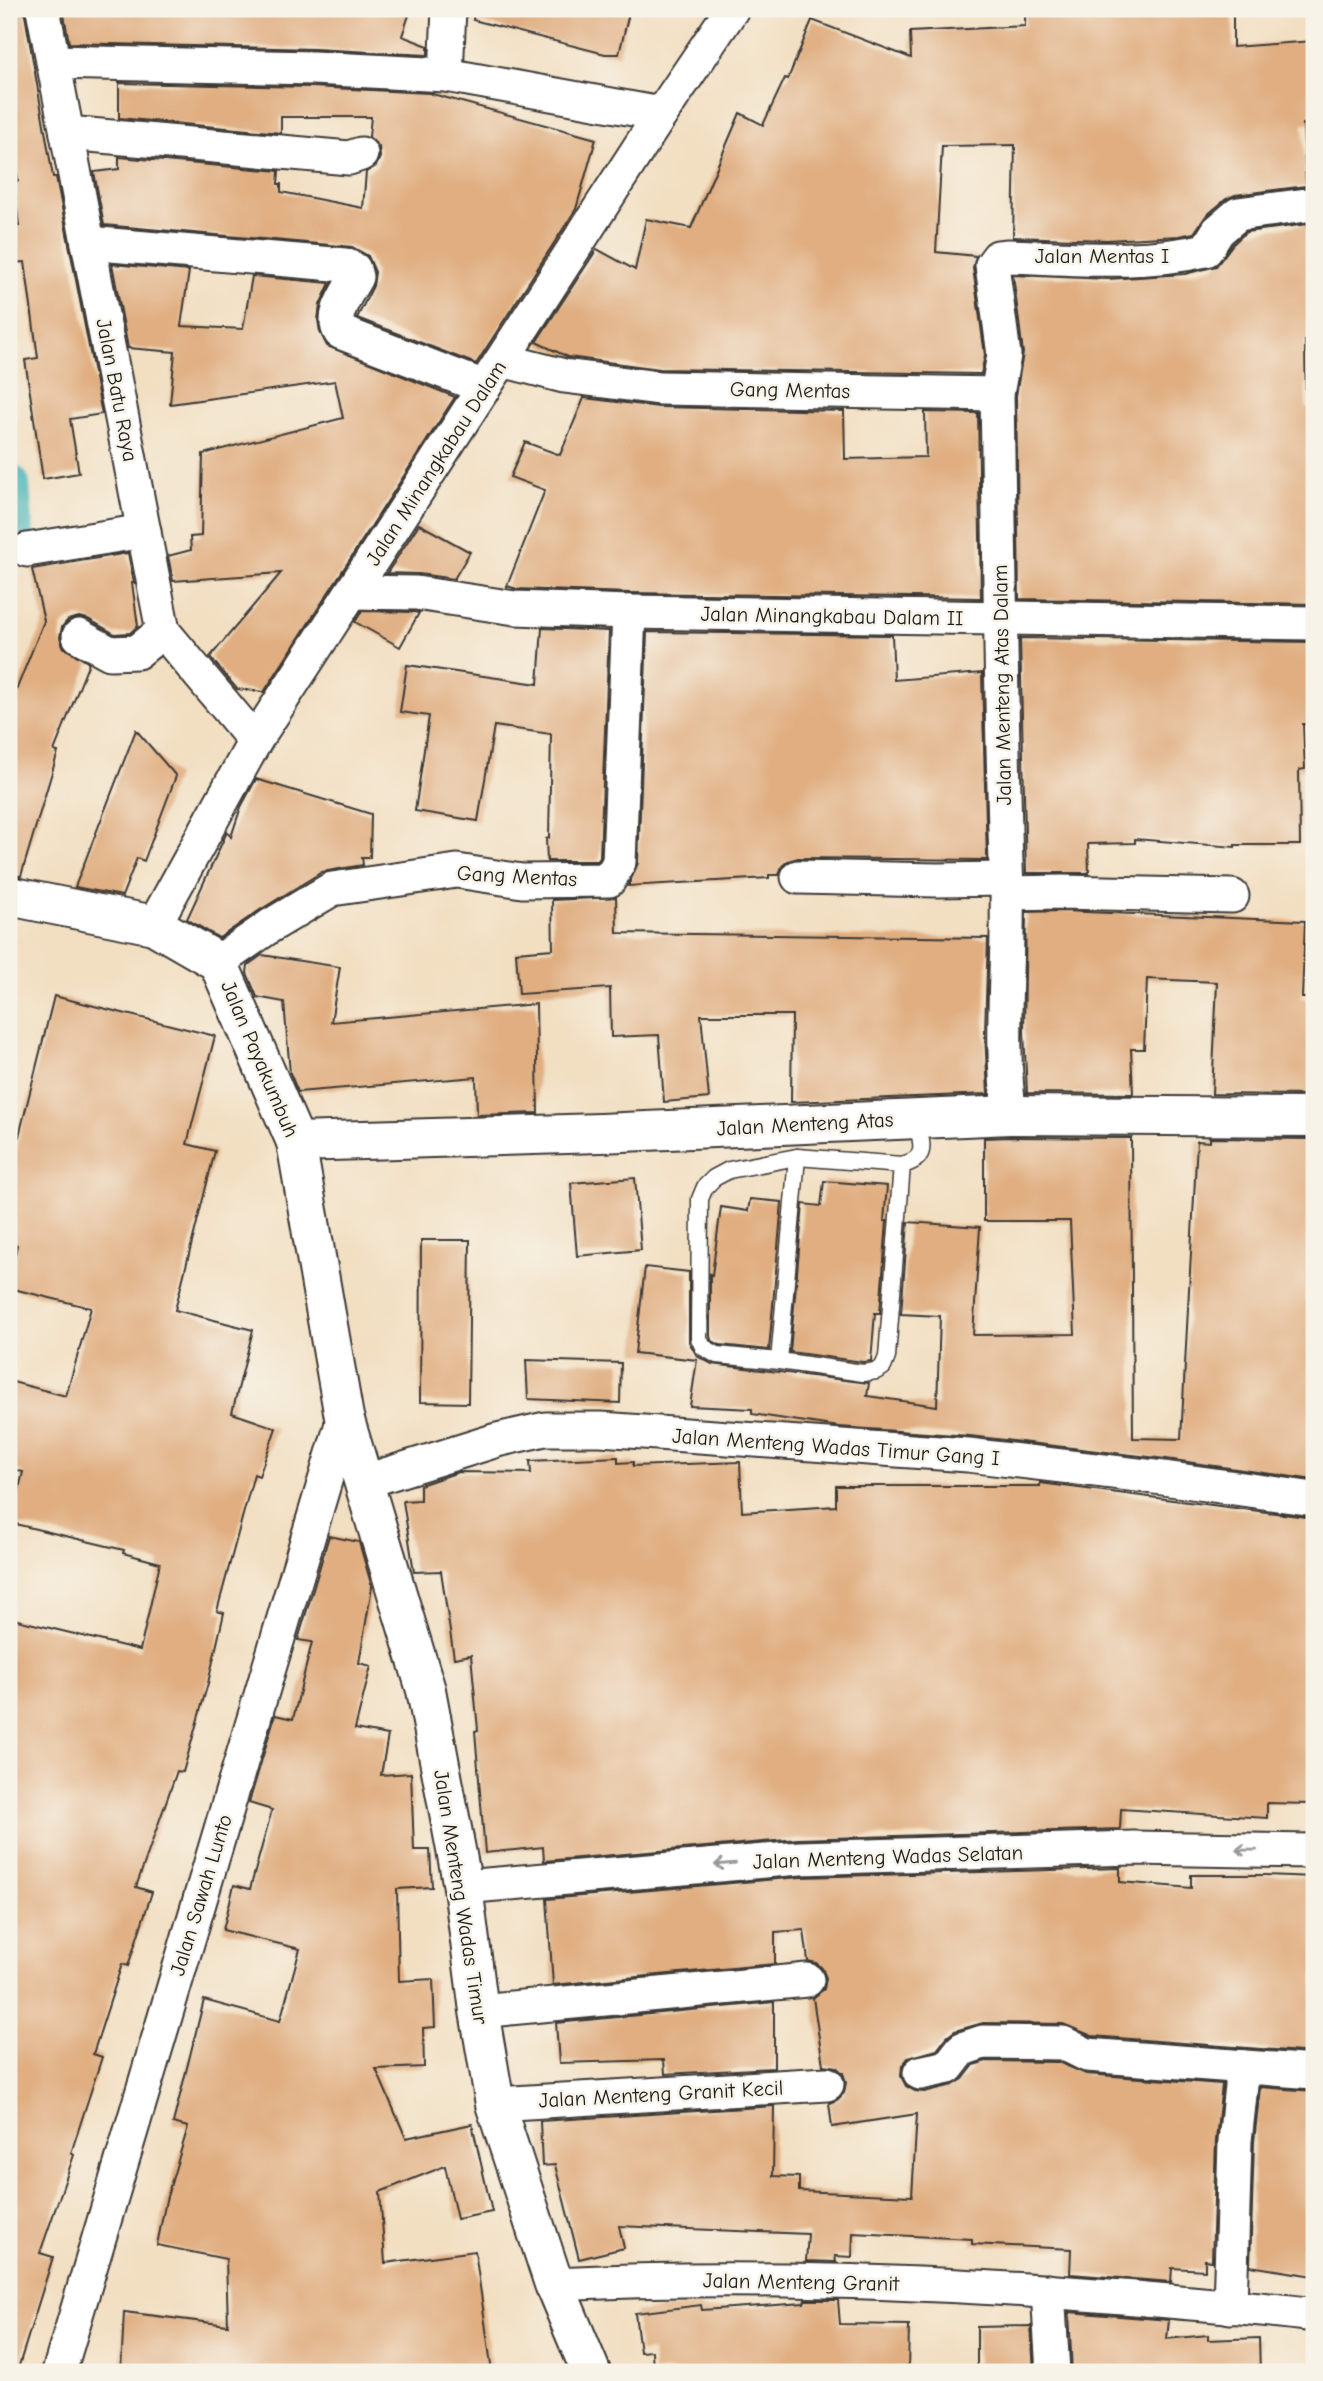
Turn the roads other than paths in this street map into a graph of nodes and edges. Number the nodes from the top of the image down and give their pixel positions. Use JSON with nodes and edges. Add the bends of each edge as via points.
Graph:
{"nodes":[{"id":1,"x":43,"y":9,"type":"edge"},
{"id":2,"x":449,"y":9,"type":"edge"},
{"id":3,"x":732,"y":9,"type":"edge"},
{"id":4,"x":53,"y":62,"type":"junction"},
{"id":5,"x":446,"y":75,"type":"junction"},
{"id":6,"x":661,"y":114,"type":"junction"},
{"id":7,"x":67,"y":132,"type":"junction"},
{"id":8,"x":361,"y":154,"type":"dead end"},
{"id":9,"x":1314,"y":204,"type":"edge"},
{"id":10,"x":88,"y":243,"type":"junction"},
{"id":11,"x":998,"y":257,"type":"joint"},
{"id":12,"x":493,"y":373,"type":"junction"},
{"id":13,"x":997,"y":394,"type":"junction"},
{"id":14,"x":144,"y":531,"type":"junction"},
{"id":15,"x":27,"y":550,"type":"dead end"},
{"id":16,"x":352,"y":592,"type":"junction"},
{"id":17,"x":629,"y":612,"type":"junction"},
{"id":18,"x":1001,"y":618,"type":"junction"},
{"id":19,"x":1314,"y":623,"type":"edge"},
{"id":20,"x":163,"y":631,"type":"junction"},
{"id":21,"x":79,"y":636,"type":"dead end"},
{"id":22,"x":255,"y":741,"type":"junction"},
{"id":23,"x":798,"y":877,"type":"dead end"},
{"id":24,"x":1006,"y":886,"type":"junction"},
{"id":25,"x":9,"y":896,"type":"edge"},
{"id":26,"x":1232,"y":896,"type":"dead end"},
{"id":27,"x":154,"y":925,"type":"junction"},
{"id":28,"x":218,"y":962,"type":"junction"},
{"id":29,"x":1010,"y":1115,"type":"junction"},
{"id":30,"x":1314,"y":1116,"type":"edge"},
{"id":31,"x":916,"y":1119,"type":"junction"},
{"id":32,"x":296,"y":1142,"type":"junction"},
{"id":33,"x":797,"y":1157,"type":"junction"},
{"id":34,"x":902,"y":1165,"type":"junction"},
{"id":35,"x":779,"y":1361,"type":"junction"},
{"id":36,"x":344,"y":1417,"type":"junction"},
{"id":37,"x":363,"y":1482,"type":"junction"},
{"id":38,"x":1314,"y":1499,"type":"edge"},
{"id":39,"x":1314,"y":1852,"type":"edge"},
{"id":40,"x":463,"y":1887,"type":"junction"},
{"id":41,"x":807,"y":1980,"type":"dead end"},
{"id":42,"x":479,"y":2011,"type":"junction"},
{"id":43,"x":1242,"y":2067,"type":"junction"},
{"id":44,"x":920,"y":2073,"type":"dead end"},
{"id":45,"x":1314,"y":2073,"type":"edge"},
{"id":46,"x":827,"y":2084,"type":"dead end"},
{"id":47,"x":495,"y":2104,"type":"junction"},
{"id":48,"x":554,"y":2284,"type":"junction"},
{"id":49,"x":1048,"y":2291,"type":"junction"},
{"id":50,"x":1230,"y":2307,"type":"junction"},
{"id":51,"x":1314,"y":2315,"type":"edge"},
{"id":52,"x":59,"y":2372,"type":"edge"},
{"id":53,"x":591,"y":2372,"type":"edge"},
{"id":54,"x":1053,"y":2372,"type":"edge"}],
"edges":[{"from":1,"to":4,"type":"street","name":"Jalan Batu Raya"},
{"from":2,"to":5,"type":"street"},
{"from":3,"to":6,"type":"street","name":"Jalan Minangkabau Dalam"},
{"from":4,"to":5,"type":"street"},
{"from":4,"to":7,"type":"street","name":"Jalan Batu Raya"},
{"from":5,"to":6,"type":"street"},
{"from":6,"to":12,"type":"street","name":"Jalan Minangkabau Dalam"},
{"from":7,"to":8,"type":"street","via":[[349,158]]},
{"from":7,"to":10,"type":"street","name":"Jalan Batu Raya"},
{"from":9,"to":11,"type":"street","name":"Jalan Mentas I","via":[[1238,214],[1218,231],[1206,250],[1184,256],[1143,260]]},
{"from":10,"to":12,"type":"street","name":"Gang Mentas","via":[[345,265],[356,277],[337,315],[340,332]]},
{"from":10,"to":14,"type":"street","name":"Jalan Batu Raya"},
{"from":11,"to":13,"type":"street","name":"Jalan Menteng Atas Dalam","via":[[992,265],[1004,355]]},
{"from":12,"to":13,"type":"street","name":"Gang Mentas","via":[[659,388]]},
{"from":12,"to":16,"type":"street","name":"Jalan Minangkabau Dalam"},
{"from":13,"to":18,"type":"street","name":"Jalan Menteng Atas Dalam"},
{"from":14,"to":15,"type":"street"},
{"from":14,"to":20,"type":"street","name":"Jalan Batu Raya"},
{"from":16,"to":17,"type":"street","name":"Jalan Minangkabau Dalam II","via":[[416,593],[515,608]]},
{"from":16,"to":22,"type":"street","name":"Jalan Minangkabau Dalam"},
{"from":17,"to":18,"type":"street","name":"Jalan Minangkabau Dalam II"},
{"from":17,"to":28,"type":"street","name":"Gang Mentas","via":[[619,862],[609,880],[522,881],[457,871],[332,890]]},
{"from":18,"to":19,"type":"street","name":"Jalan Minangkabau Dalam II"},
{"from":18,"to":24,"type":"street","name":"Jalan Menteng Atas Dalam"},
{"from":20,"to":21,"type":"street","via":[[137,652],[110,653]]},
{"from":20,"to":22,"type":"street","name":"Jalan Batu Raya"},
{"from":22,"to":27,"type":"street","name":"Jalan Minangkabau Dalam"},
{"from":23,"to":24,"type":"street"},
{"from":24,"to":26,"type":"street","via":[[1062,892]]},
{"from":24,"to":29,"type":"street","name":"Jalan Menteng Atas Dalam","via":[[1005,1080]]},
{"from":25,"to":27,"type":"street","name":"Jalan Payakumbuh"},
{"from":27,"to":28,"type":"street","name":"Jalan Payakumbuh"},
{"from":28,"to":32,"type":"street","name":"Jalan Payakumbuh"},
{"from":29,"to":30,"type":"street","name":"Jalan Menteng Atas"},
{"from":29,"to":31,"type":"street","name":"Jalan Menteng Atas"},
{"from":31,"to":32,"type":"street","name":"Jalan Menteng Atas"},
{"from":31,"to":34,"type":"lane","via":[[922,1150],[914,1162]]},
{"from":32,"to":36,"type":"street","name":"Jalan Payakumbuh"},
{"from":33,"to":34,"type":"lane"},
{"from":33,"to":35,"type":"lane"},
{"from":33,"to":35,"type":"lane","via":[[730,1170],[714,1178],[700,1199],[699,1338],[703,1347],[717,1355]]},
{"from":34,"to":35,"type":"lane","via":[[883,1367],[863,1373]]},
{"from":36,"to":37,"type":"street","name":"Jalan Menteng Wadas Timur"},
{"from":36,"to":52,"type":"street","name":"Jalan Sawah Lunto"},
{"from":37,"to":38,"type":"street","name":"Jalan Menteng Wadas Timur Gang I","via":[[545,1429],[601,1429],[968,1455]]},
{"from":37,"to":40,"type":"street","name":"Jalan Menteng Wadas Timur","via":[[426,1690]]},
{"from":39,"to":40,"type":"street","name":"Jalan Menteng Wadas Selatan","one_way":true,"via":[[1133,1848],[800,1858]]},
{"from":40,"to":42,"type":"street","name":"Jalan Menteng Wadas Timur"},
{"from":41,"to":42,"type":"street"},
{"from":42,"to":47,"type":"street","name":"Jalan Menteng Wadas Timur"},
{"from":43,"to":44,"type":"street","via":[[1087,2055],[1063,2043],[984,2042],[962,2049],[948,2067]]},
{"from":43,"to":45,"type":"street"},
{"from":43,"to":50,"type":"street"},
{"from":46,"to":47,"type":"street","name":"Jalan Menteng Granit Kecil"},
{"from":47,"to":48,"type":"street","name":"Jalan Menteng Wadas Timur"},
{"from":48,"to":49,"type":"street","name":"Jalan Menteng Granit","via":[[856,2280]]},
{"from":48,"to":53,"type":"street","name":"Jalan Menteng Wadas Timur"},
{"from":49,"to":50,"type":"street","name":"Jalan Menteng Granit"},
{"from":49,"to":54,"type":"street"},
{"from":50,"to":51,"type":"street","name":"Jalan Menteng Granit"}]}
